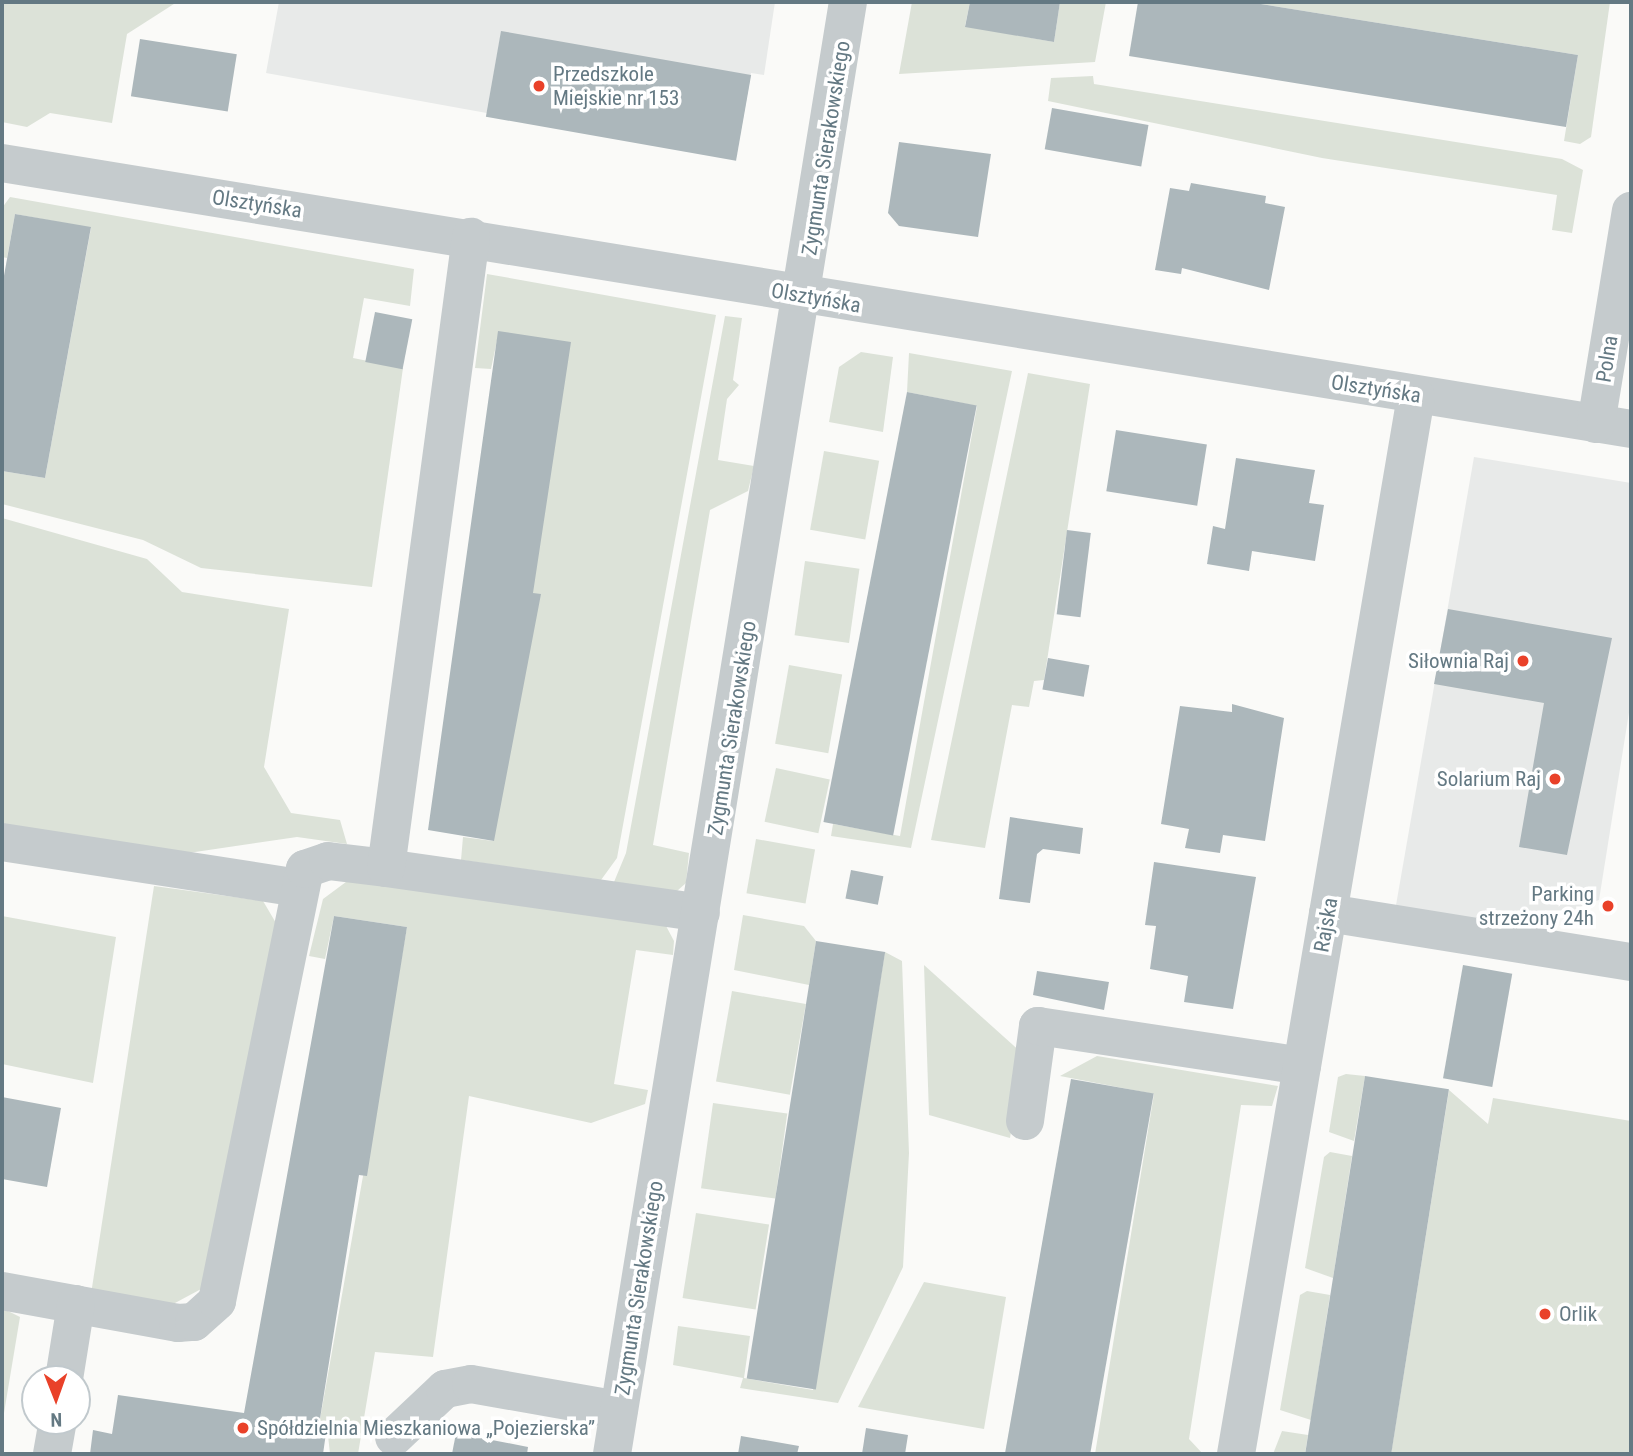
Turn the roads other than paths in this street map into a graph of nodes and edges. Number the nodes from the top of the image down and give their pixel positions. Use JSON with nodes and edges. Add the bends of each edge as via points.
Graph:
{"nodes":[{"id":1,"x":848,"y":2,"type":"edge"},
{"id":2,"x":2,"y":163,"type":"edge"},
{"id":3,"x":1631,"y":211,"type":"edge"},
{"id":4,"x":471,"y":237,"type":"junction"},
{"id":5,"x":803,"y":296,"type":"junction"},
{"id":6,"x":1416,"y":396,"type":"junction"},
{"id":7,"x":1614,"y":426,"type":"edge"},
{"id":8,"x":2,"y":842,"type":"edge"},
{"id":9,"x":386,"y":868,"type":"junction"},
{"id":10,"x":300,"y":888,"type":"junction"},
{"id":11,"x":701,"y":913,"type":"junction"},
{"id":12,"x":1328,"y":913,"type":"junction"},
{"id":13,"x":1631,"y":962,"type":"edge"},
{"id":14,"x":1302,"y":1066,"type":"junction"},
{"id":15,"x":1025,"y":1121,"type":"dead end"},
{"id":16,"x":2,"y":1291,"type":"edge"},
{"id":17,"x":76,"y":1304,"type":"junction"},
{"id":18,"x":66,"y":1365,"type":"edge"},
{"id":19,"x":619,"y":1410,"type":"junction"},
{"id":20,"x":55,"y":1435,"type":"edge"},
{"id":21,"x":394,"y":1437,"type":"dead end"},
{"id":22,"x":52,"y":1454,"type":"edge"},
{"id":23,"x":612,"y":1454,"type":"edge"},
{"id":24,"x":1236,"y":1454,"type":"edge"}],
"edges":[{"from":1,"to":5,"type":"street","name":"Zygmunta Sierakowskiego"},
{"from":2,"to":4,"type":"street","name":"Olsztyńska"},
{"from":3,"to":7,"type":"street","name":"Polna"},
{"from":4,"to":5,"type":"street","name":"Olsztyńska"},
{"from":4,"to":9,"type":"street"},
{"from":5,"to":6,"type":"street","name":"Olsztyńska"},
{"from":5,"to":11,"type":"street","name":"Zygmunta Sierakowskiego"},
{"from":6,"to":7,"type":"street","name":"Olsztyńska"},
{"from":6,"to":12,"type":"street","name":"Rajska"},
{"from":8,"to":10,"type":"street"},
{"from":9,"to":10,"type":"street","via":[[328,860],[304,869]]},
{"from":9,"to":11,"type":"street"},
{"from":10,"to":17,"type":"street","via":[[240,1203],[212,1311],[194,1322],[178,1323]]},
{"from":11,"to":19,"type":"street","name":"Zygmunta Sierakowskiego"},
{"from":12,"to":13,"type":"street"},
{"from":12,"to":14,"type":"street","name":"Rajska"},
{"from":14,"to":15,"type":"street","via":[[1038,1026]]},
{"from":14,"to":24,"type":"street","name":"Rajska"},
{"from":16,"to":17,"type":"street"},
{"from":17,"to":18,"type":"street"},
{"from":19,"to":21,"type":"street","via":[[471,1384],[445,1389]]},
{"from":19,"to":23,"type":"street","name":"Zygmunta Sierakowskiego"},
{"from":20,"to":22,"type":"street"}]}
